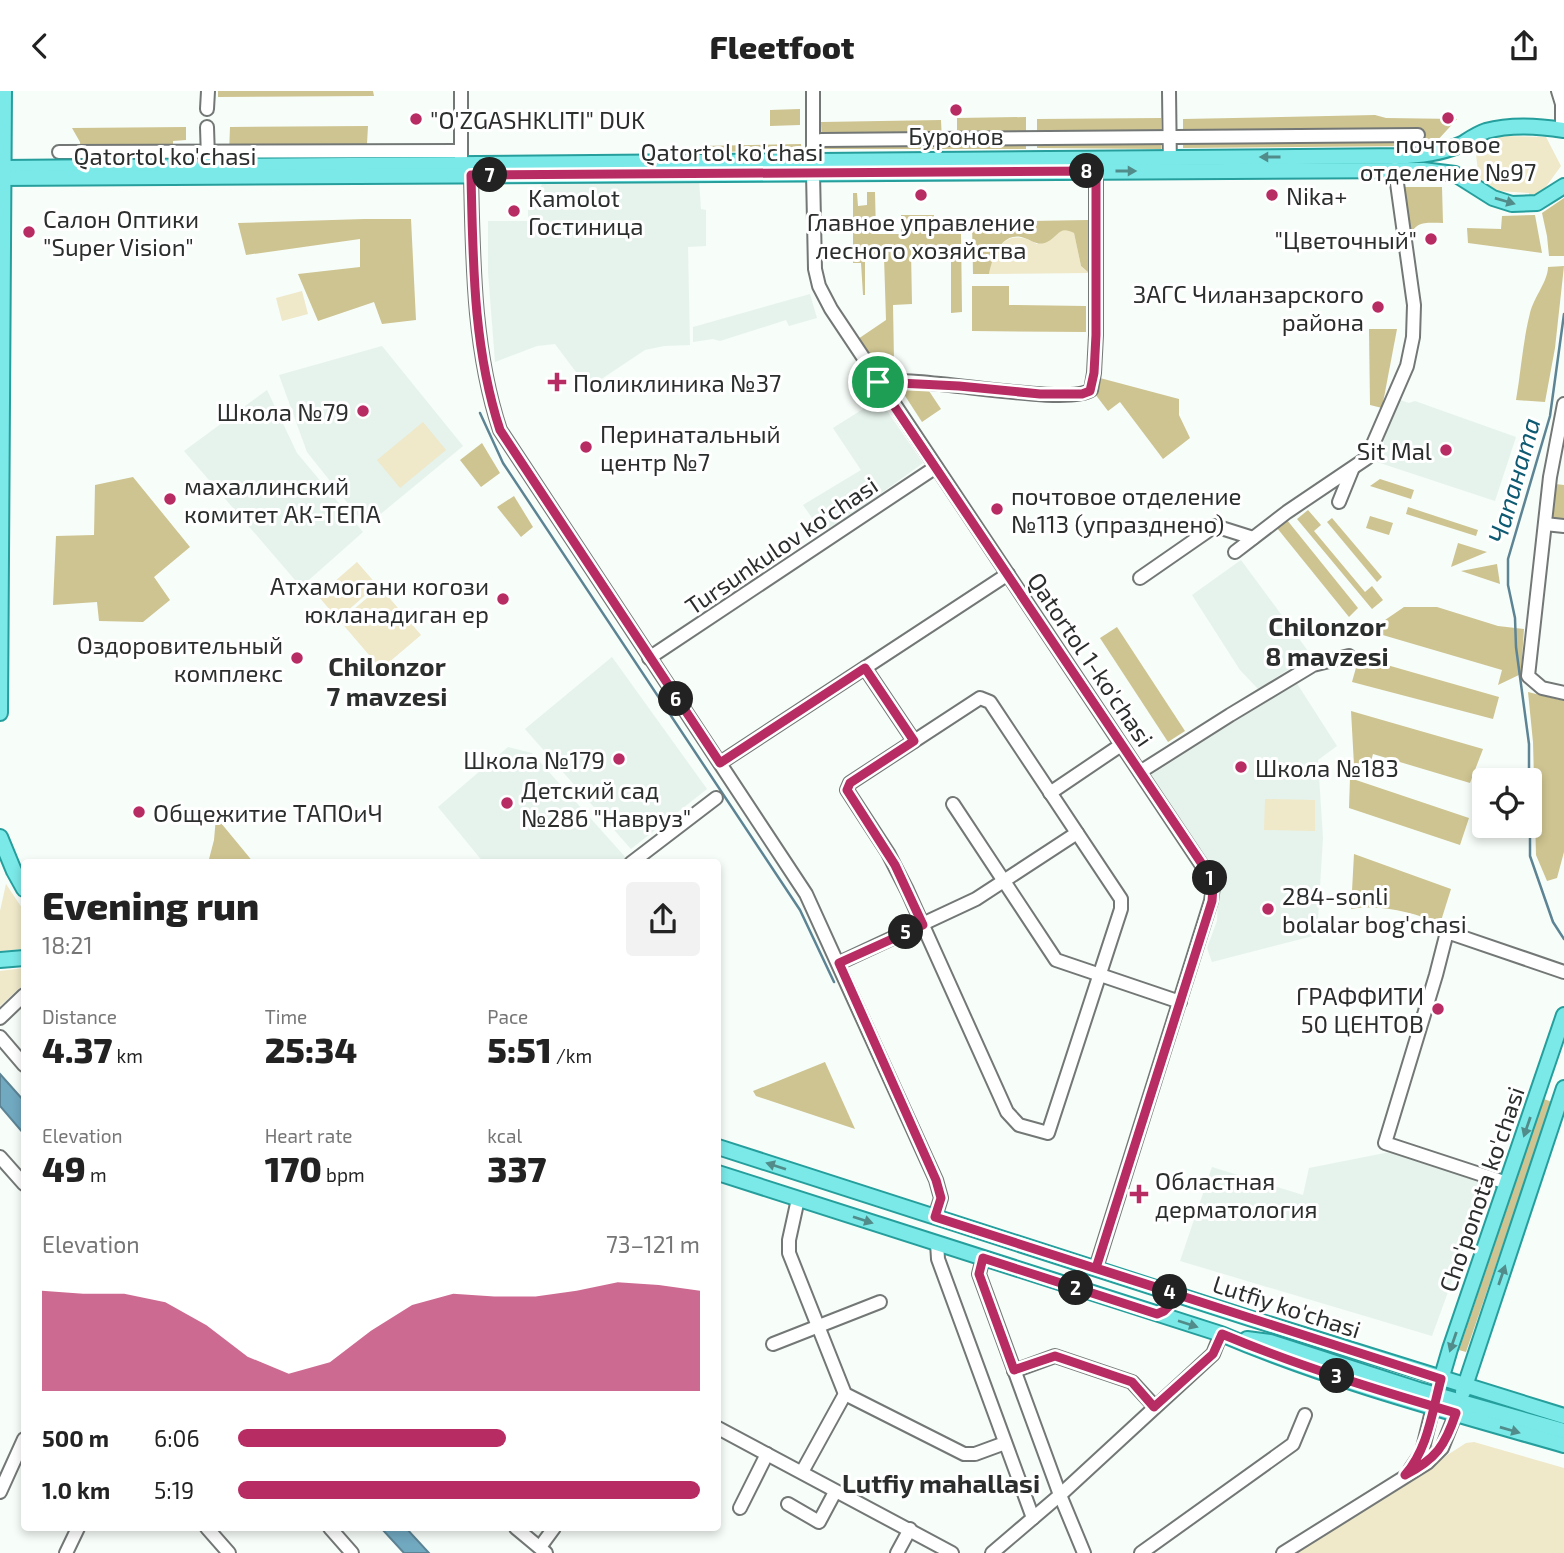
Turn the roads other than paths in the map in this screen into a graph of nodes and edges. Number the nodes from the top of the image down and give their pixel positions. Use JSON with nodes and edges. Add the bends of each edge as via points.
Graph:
{"nodes":[{"id":1,"x":4,"y":91,"type":"edge"},
{"id":2,"x":208,"y":91,"type":"edge"},
{"id":3,"x":461,"y":91,"type":"edge"},
{"id":4,"x":813,"y":91,"type":"edge"},
{"id":5,"x":1169,"y":91,"type":"edge"},
{"id":6,"x":1558,"y":91,"type":"edge"},
{"id":7,"x":207,"y":109,"type":"dead end"},
{"id":8,"x":207,"y":127,"type":"dead end"},
{"id":9,"x":1563,"y":130,"type":"edge"},
{"id":10,"x":1418,"y":135,"type":"dead end"},
{"id":11,"x":1170,"y":137,"type":"junction"},
{"id":12,"x":821,"y":139,"type":"dead end"},
{"id":13,"x":1461,"y":144,"type":"junction"},
{"id":14,"x":208,"y":151,"type":"junction"},
{"id":15,"x":59,"y":152,"type":"dead end"},
{"id":16,"x":1170,"y":164,"type":"junction"},
{"id":17,"x":1096,"y":165,"type":"junction"},
{"id":18,"x":465,"y":166,"type":"junction"},
{"id":19,"x":813,"y":167,"type":"junction"},
{"id":20,"x":1395,"y":169,"type":"junction"},
{"id":21,"x":208,"y":172,"type":"junction"},
{"id":22,"x":2,"y":173,"type":"edge"},
{"id":23,"x":1463,"y":178,"type":"junction"},
{"id":24,"x":1564,"y":186,"type":"edge"},
{"id":25,"x":1,"y":341,"type":"edge"},
{"id":26,"x":878,"y":382,"type":"junction"},
{"id":27,"x":1564,"y":404,"type":"edge"},
{"id":28,"x":936,"y":467,"type":"junction"},
{"id":29,"x":1352,"y":470,"type":"junction"},
{"id":30,"x":1339,"y":502,"type":"dead end"},
{"id":31,"x":1545,"y":524,"type":"junction"},
{"id":32,"x":1564,"y":526,"type":"edge"},
{"id":33,"x":1253,"y":538,"type":"junction"},
{"id":34,"x":1,"y":543,"type":"edge"},
{"id":35,"x":1235,"y":552,"type":"dead end"},
{"id":36,"x":1007,"y":574,"type":"junction"},
{"id":37,"x":1140,"y":578,"type":"dead end"},
{"id":38,"x":1349,"y":656,"type":"dead end"},
{"id":39,"x":649,"y":658,"type":"junction"},
{"id":40,"x":865,"y":668,"type":"junction"},
{"id":41,"x":1564,"y":693,"type":"edge"},
{"id":42,"x":0,"y":713,"type":"edge"},
{"id":43,"x":914,"y":741,"type":"junction"},
{"id":44,"x":1121,"y":745,"type":"junction"},
{"id":45,"x":720,"y":763,"type":"junction"},
{"id":46,"x":1140,"y":772,"type":"junction"},
{"id":47,"x":1050,"y":793,"type":"junction"},
{"id":48,"x":716,"y":798,"type":"dead end"},
{"id":49,"x":953,"y":804,"type":"dead end"},
{"id":50,"x":1077,"y":833,"type":"junction"},
{"id":51,"x":0,"y":837,"type":"edge"},
{"id":52,"x":636,"y":859,"type":"edge"},
{"id":53,"x":1005,"y":882,"type":"junction"},
{"id":54,"x":21,"y":884,"type":"edge"},
{"id":55,"x":923,"y":925,"type":"junction"},
{"id":56,"x":21,"y":958,"type":"edge"},
{"id":57,"x":0,"y":960,"type":"edge"},
{"id":58,"x":839,"y":963,"type":"junction"},
{"id":59,"x":1564,"y":972,"type":"edge"},
{"id":60,"x":1098,"y":975,"type":"junction"},
{"id":61,"x":21,"y":998,"type":"edge"},
{"id":62,"x":1180,"y":1002,"type":"junction"},
{"id":63,"x":1564,"y":1015,"type":"edge"},
{"id":64,"x":0,"y":1018,"type":"edge"},
{"id":65,"x":1,"y":1038,"type":"edge"},
{"id":66,"x":21,"y":1061,"type":"edge"},
{"id":67,"x":1539,"y":1090,"type":"junction"},
{"id":68,"x":1563,"y":1092,"type":"edge"},
{"id":69,"x":721,"y":1148,"type":"edge"},
{"id":70,"x":0,"y":1157,"type":"edge"},
{"id":71,"x":721,"y":1174,"type":"edge"},
{"id":72,"x":21,"y":1181,"type":"edge"},
{"id":73,"x":1507,"y":1183,"type":"junction"},
{"id":74,"x":798,"y":1199,"type":"junction"},
{"id":75,"x":935,"y":1217,"type":"junction"},
{"id":76,"x":937,"y":1244,"type":"junction"},
{"id":77,"x":983,"y":1258,"type":"junction"},
{"id":78,"x":1096,"y":1268,"type":"junction"},
{"id":79,"x":1165,"y":1290,"type":"junction"},
{"id":80,"x":880,"y":1302,"type":"dead end"},
{"id":81,"x":1157,"y":1314,"type":"junction"},
{"id":82,"x":817,"y":1327,"type":"junction"},
{"id":83,"x":1222,"y":1334,"type":"junction"},
{"id":84,"x":773,"y":1345,"type":"dead end"},
{"id":85,"x":1014,"y":1370,"type":"junction"},
{"id":86,"x":1441,"y":1379,"type":"junction"},
{"id":87,"x":1465,"y":1386,"type":"junction"},
{"id":88,"x":845,"y":1394,"type":"junction"},
{"id":89,"x":1435,"y":1401,"type":"junction"},
{"id":90,"x":1154,"y":1407,"type":"junction"},
{"id":91,"x":1458,"y":1407,"type":"junction"},
{"id":92,"x":1304,"y":1415,"type":"dead end"},
{"id":93,"x":1564,"y":1416,"type":"edge"},
{"id":94,"x":721,"y":1429,"type":"edge"},
{"id":95,"x":1564,"y":1431,"type":"edge"},
{"id":96,"x":1005,"y":1443,"type":"junction"},
{"id":97,"x":1564,"y":1445,"type":"edge"},
{"id":98,"x":21,"y":1446,"type":"edge"},
{"id":99,"x":767,"y":1454,"type":"junction"},
{"id":100,"x":802,"y":1472,"type":"junction"},
{"id":101,"x":1405,"y":1475,"type":"junction"},
{"id":102,"x":0,"y":1492,"type":"edge"},
{"id":103,"x":835,"y":1492,"type":"junction"},
{"id":104,"x":1060,"y":1495,"type":"junction"},
{"id":105,"x":788,"y":1504,"type":"dead end"},
{"id":106,"x":740,"y":1508,"type":"dead end"},
{"id":107,"x":1033,"y":1518,"type":"junction"},
{"id":108,"x":910,"y":1529,"type":"junction"},
{"id":109,"x":77,"y":1531,"type":"edge"},
{"id":110,"x":209,"y":1531,"type":"edge"},
{"id":111,"x":333,"y":1531,"type":"edge"},
{"id":112,"x":520,"y":1531,"type":"edge"},
{"id":113,"x":552,"y":1531,"type":"edge"},
{"id":114,"x":543,"y":1550,"type":"edge"},
{"id":115,"x":66,"y":1553,"type":"edge"},
{"id":116,"x":229,"y":1553,"type":"edge"},
{"id":117,"x":352,"y":1553,"type":"edge"},
{"id":118,"x":897,"y":1553,"type":"edge"},
{"id":119,"x":952,"y":1553,"type":"edge"},
{"id":120,"x":992,"y":1553,"type":"edge"},
{"id":121,"x":1084,"y":1553,"type":"edge"},
{"id":122,"x":1141,"y":1553,"type":"edge"},
{"id":123,"x":1283,"y":1553,"type":"edge"}],
"edges":[{"from":1,"to":22,"type":"main road"},
{"from":2,"to":7,"type":"street"},
{"from":3,"to":18,"type":"street"},
{"from":4,"to":19,"type":"street","name":"Qatortol 1-ko'chasi"},
{"from":5,"to":11,"type":"street"},
{"from":6,"to":9,"type":"street"},
{"from":8,"to":14,"type":"street"},
{"from":9,"to":13,"type":"main road","name":"Qatortol ko'chasi","via":[[1498,128]]},
{"from":10,"to":11,"type":"street"},
{"from":11,"to":12,"type":"street"},
{"from":11,"to":16,"type":"street"},
{"from":13,"to":16,"type":"main road","name":"Qatortol ko'chasi","one_way":true,"via":[[1407,156]]},
{"from":13,"to":23,"type":"main road","via":[[1455,159]]},
{"from":14,"to":15,"type":"street"},
{"from":14,"to":18,"type":"street"},
{"from":14,"to":21,"type":"street"},
{"from":16,"to":17,"type":"main road","name":"Qatortol ko'chasi"},
{"from":16,"to":20,"type":"main road","name":"Qatortol ko'chasi"},
{"from":17,"to":19,"type":"main road","name":"Qatortol ko'chasi"},
{"from":17,"to":26,"type":"street","via":[[1096,335],[1090,391],[1040,394]]},
{"from":18,"to":19,"type":"main road","name":"Qatortol ko'chasi"},
{"from":18,"to":21,"type":"main road","name":"Qatortol ko'chasi"},
{"from":18,"to":39,"type":"street","via":[[479,343],[500,430]]},
{"from":19,"to":26,"type":"street","name":"Qatortol 1-ko'chasi","via":[[818,281]]},
{"from":20,"to":23,"type":"main road","name":"Qatortol ko'chasi","via":[[1442,171]]},
{"from":20,"to":29,"type":"street","via":[[1414,305],[1413,337],[1407,366],[1374,447]]},
{"from":21,"to":22,"type":"main road","name":"Qatortol ko'chasi"},
{"from":22,"to":25,"type":"main road"},
{"from":23,"to":24,"type":"main road","name":"Qatortol ko'chasi","one_way":true,"via":[[1495,199],[1518,205],[1537,202]]},
{"from":25,"to":34,"type":"main road"},
{"from":26,"to":28,"type":"street","name":"Qatortol 1-ko'chasi"},
{"from":27,"to":31,"type":"street"},
{"from":28,"to":36,"type":"street","name":"Qatortol 1-ko'chasi"},
{"from":28,"to":39,"type":"street","name":"Tursunkulov ko'chasi"},
{"from":29,"to":30,"type":"street"},
{"from":29,"to":33,"type":"street"},
{"from":31,"to":32,"type":"street"},
{"from":31,"to":41,"type":"street","via":[[1528,675],[1542,688]]},
{"from":33,"to":35,"type":"street"},
{"from":33,"to":37,"type":"street","via":[[1215,526]]},
{"from":34,"to":42,"type":"main road"},
{"from":36,"to":40,"type":"street"},
{"from":36,"to":44,"type":"street","name":"Qatortol 1-ko'chasi"},
{"from":38,"to":46,"type":"street","via":[[1313,665]]},
{"from":39,"to":45,"type":"street"},
{"from":40,"to":43,"type":"street"},
{"from":40,"to":45,"type":"street"},
{"from":43,"to":47,"type":"street","via":[[972,701],[986,698]]},
{"from":43,"to":55,"type":"street","via":[[850,783],[847,790],[895,865]]},
{"from":44,"to":46,"type":"street","name":"Qatortol 1-ko'chasi"},
{"from":44,"to":47,"type":"street"},
{"from":45,"to":58,"type":"street","via":[[806,894]]},
{"from":46,"to":62,"type":"street","name":"Qatortol 1-ko'chasi","via":[[1213,887]]},
{"from":47,"to":50,"type":"street"},
{"from":48,"to":52,"type":"street"},
{"from":49,"to":53,"type":"street"},
{"from":50,"to":53,"type":"street"},
{"from":50,"to":60,"type":"street","via":[[1119,895],[1121,905]]},
{"from":51,"to":54,"type":"main road"},
{"from":53,"to":55,"type":"street"},
{"from":53,"to":60,"type":"street","via":[[1056,960]]},
{"from":55,"to":58,"type":"street"},
{"from":55,"to":60,"type":"street","via":[[1007,1112],[1019,1125],[1048,1133]]},
{"from":56,"to":57,"type":"main road"},
{"from":58,"to":75,"type":"street","via":[[936,1180],[941,1198]]},
{"from":59,"to":73,"type":"street","via":[[1447,932],[1385,1143]]},
{"from":60,"to":62,"type":"street"},
{"from":61,"to":64,"type":"street"},
{"from":62,"to":78,"type":"street","name":"Qatortol 1-ko'chasi"},
{"from":63,"to":67,"type":"main road","name":"Cho'ponota ko'chasi"},
{"from":65,"to":66,"type":"street"},
{"from":67,"to":68,"type":"main road"},
{"from":67,"to":73,"type":"main road","name":"Cho'ponota ko'chasi","one_way":true},
{"from":87,"to":68,"type":"main road","name":"Cho'ponota ko'chasi","one_way":true},
{"from":75,"to":69,"type":"main road","name":"Lutfiy ko'chasi","one_way":true},
{"from":70,"to":72,"type":"street"},
{"from":71,"to":74,"type":"main road","name":"Lutfiy ko'chasi"},
{"from":73,"to":86,"type":"main road","name":"Cho'ponota ko'chasi","one_way":true},
{"from":74,"to":76,"type":"main road","name":"Lutfiy ko'chasi","one_way":true},
{"from":74,"to":82,"type":"street","via":[[789,1252]]},
{"from":75,"to":78,"type":"main road","name":"Lutfiy ko'chasi"},
{"from":76,"to":77,"type":"main road","name":"Lutfiy ko'chasi"},
{"from":76,"to":96,"type":"street","via":[[938,1259]]},
{"from":77,"to":81,"type":"main road","name":"Lutfiy ko'chasi"},
{"from":77,"to":85,"type":"street","via":[[979,1274]]},
{"from":78,"to":79,"type":"main road","name":"Lutfiy ko'chasi"},
{"from":79,"to":81,"type":"main road","via":[[1169,1306]]},
{"from":79,"to":86,"type":"main road","name":"Lutfiy ko'chasi"},
{"from":80,"to":82,"type":"street"},
{"from":81,"to":83,"type":"main road","name":"Lutfiy ko'chasi","one_way":true},
{"from":82,"to":84,"type":"street"},
{"from":82,"to":88,"type":"street"},
{"from":83,"to":89,"type":"main road","name":"Lutfiy ko'chasi","via":[[1279,1357]]},
{"from":83,"to":90,"type":"street","via":[[1213,1354]]},
{"from":85,"to":90,"type":"street","via":[[1055,1356],[1132,1382]]},
{"from":85,"to":104,"type":"street"},
{"from":86,"to":87,"type":"main road","name":"Lutfiy ko'chasi"},
{"from":86,"to":89,"type":"main road","name":"Cho'ponota ko'chasi"},
{"from":87,"to":91,"type":"main road","name":"Cho'ponota ko'chasi"},
{"from":87,"to":93,"type":"main road","name":"Lutfiy ko'chasi"},
{"from":88,"to":96,"type":"street","via":[[964,1454]]},
{"from":88,"to":100,"type":"street"},
{"from":89,"to":91,"type":"main road","name":"Lutfiy ko'chasi"},
{"from":89,"to":101,"type":"street","via":[[1422,1452]]},
{"from":90,"to":104,"type":"street"},
{"from":91,"to":95,"type":"main road","name":"Lutfiy ko'chasi"},
{"from":91,"to":97,"type":"main road","name":"Lutfiy ko'chasi","one_way":true},
{"from":91,"to":101,"type":"street","via":[[1442,1448]]},
{"from":92,"to":122,"type":"street","via":[[1293,1444]]},
{"from":94,"to":99,"type":"street"},
{"from":96,"to":107,"type":"street"},
{"from":98,"to":102,"type":"street"},
{"from":99,"to":100,"type":"street"},
{"from":99,"to":106,"type":"street"},
{"from":100,"to":103,"type":"street"},
{"from":101,"to":123,"type":"street"},
{"from":103,"to":105,"type":"street","via":[[819,1522]]},
{"from":103,"to":108,"type":"street"},
{"from":104,"to":107,"type":"street"},
{"from":104,"to":121,"type":"street"},
{"from":107,"to":120,"type":"street"},
{"from":108,"to":118,"type":"street"},
{"from":108,"to":119,"type":"street"},
{"from":109,"to":115,"type":"street"},
{"from":110,"to":116,"type":"street"},
{"from":111,"to":117,"type":"street"},
{"from":112,"to":114,"type":"street"},
{"from":113,"to":114,"type":"street"}]}
